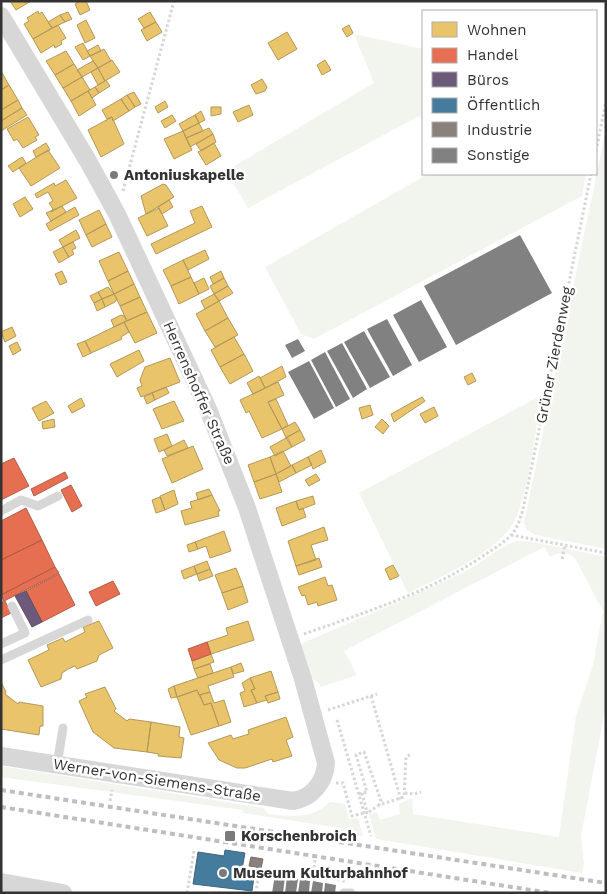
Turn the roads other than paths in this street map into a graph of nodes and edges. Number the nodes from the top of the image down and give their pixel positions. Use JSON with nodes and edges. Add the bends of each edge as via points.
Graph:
{"nodes":[{"id":1,"x":1,"y":16,"type":"edge"},
{"id":2,"x":58,"y":496,"type":"dead end"},
{"id":3,"x":1,"y":511,"type":"edge"},
{"id":4,"x":12,"y":606,"type":"dead end"},
{"id":5,"x":88,"y":620,"type":"dead end"},
{"id":6,"x":1,"y":644,"type":"edge"},
{"id":7,"x":1,"y":660,"type":"edge"},
{"id":8,"x":63,"y":728,"type":"dead end"},
{"id":9,"x":1,"y":756,"type":"edge"},
{"id":10,"x":57,"y":765,"type":"junction"},
{"id":11,"x":316,"y":788,"type":"joint"},
{"id":12,"x":1,"y":882,"type":"edge"},
{"id":13,"x":62,"y":893,"type":"edge"},
{"id":14,"x":344,"y":893,"type":"edge"},
{"id":15,"x":351,"y":893,"type":"edge"}],
"edges":[{"from":1,"to":11,"type":"street","name":"Herrenshoffer Straße","via":[[117,214],[221,440],[247,508],[326,758],[326,769]]},
{"from":2,"to":3,"type":"lane","via":[[38,506],[21,500]]},
{"from":4,"to":6,"type":"lane","via":[[25,633]]},
{"from":5,"to":7,"type":"lane"},
{"from":8,"to":10,"type":"lane"},
{"from":9,"to":10,"type":"street","name":"Werner-von-Siemens-Straße"},
{"from":10,"to":11,"type":"street","name":"Werner-von-Siemens-Straße","via":[[284,800],[299,800]]},
{"from":12,"to":13,"type":"street"},
{"from":14,"to":15,"type":"lane"}]}
